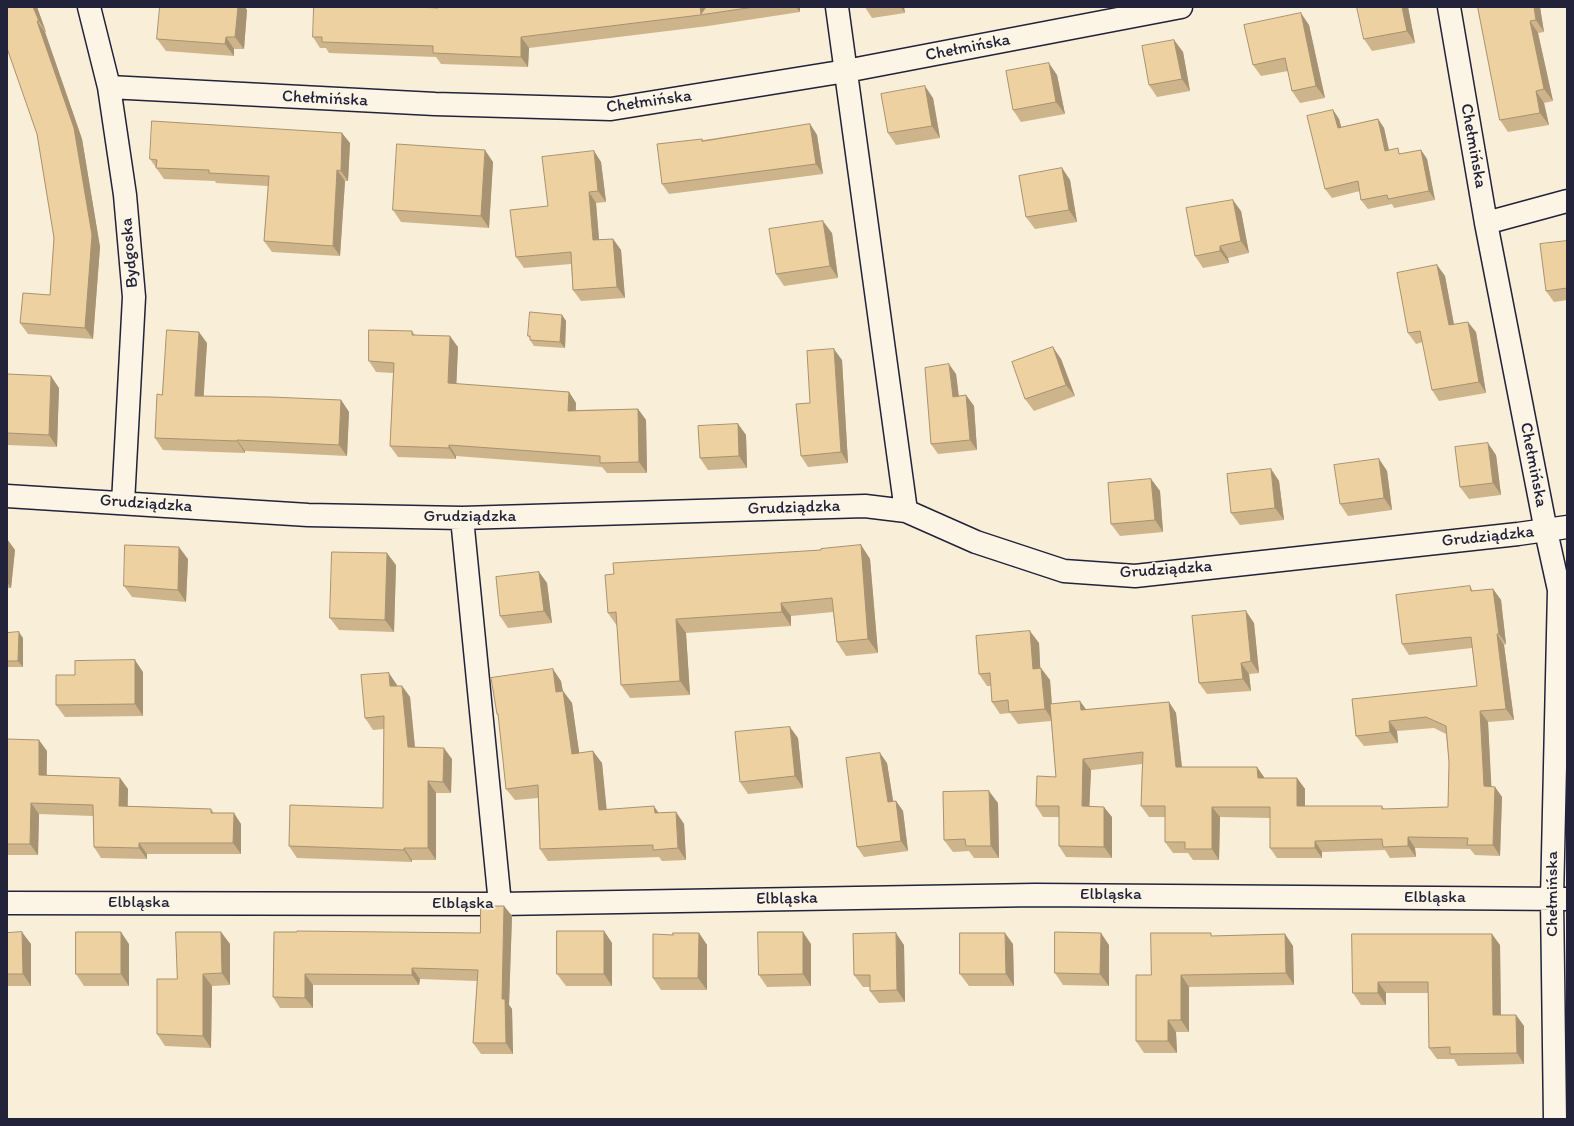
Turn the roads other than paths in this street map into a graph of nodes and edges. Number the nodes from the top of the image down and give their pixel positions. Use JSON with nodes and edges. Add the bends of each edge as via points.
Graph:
{"nodes":[{"id":1,"x":89,"y":7,"type":"edge"},
{"id":2,"x":837,"y":7,"type":"edge"},
{"id":3,"x":1181,"y":7,"type":"edge"},
{"id":4,"x":1449,"y":7,"type":"edge"},
{"id":5,"x":846,"y":71,"type":"junction"},
{"id":6,"x":109,"y":88,"type":"junction"},
{"id":7,"x":1567,"y":201,"type":"edge"},
{"id":8,"x":1486,"y":223,"type":"junction"},
{"id":9,"x":7,"y":496,"type":"edge"},
{"id":10,"x":123,"y":503,"type":"junction"},
{"id":11,"x":906,"y":511,"type":"junction"},
{"id":12,"x":462,"y":518,"type":"junction"},
{"id":13,"x":1567,"y":527,"type":"edge"},
{"id":14,"x":1546,"y":530,"type":"junction"},
{"id":15,"x":1559,"y":899,"type":"edge"},
{"id":16,"x":7,"y":903,"type":"edge"},
{"id":17,"x":500,"y":904,"type":"junction"},
{"id":18,"x":1555,"y":1119,"type":"edge"}],
"edges":[{"from":1,"to":6,"type":"street","name":"Bydgoska"},
{"from":2,"to":5,"type":"street"},
{"from":3,"to":5,"type":"street","name":"Chełmińska"},
{"from":4,"to":8,"type":"street","name":"Chełmińska"},
{"from":5,"to":6,"type":"street","name":"Chełmińska","via":[[611,109],[436,104]]},
{"from":5,"to":11,"type":"street"},
{"from":6,"to":10,"type":"street","name":"Bydgoska","via":[[125,195],[134,297]]},
{"from":7,"to":8,"type":"street"},
{"from":8,"to":14,"type":"street","name":"Chełmińska"},
{"from":9,"to":10,"type":"street","name":"Grudziądzka"},
{"from":10,"to":12,"type":"street","name":"Grudziądzka","via":[[308,515]]},
{"from":11,"to":12,"type":"street","name":"Grudziądzka","via":[[865,506]]},
{"from":11,"to":14,"type":"street","name":"Grudziądzka","via":[[976,542],[1064,571],[1135,576]]},
{"from":12,"to":17,"type":"street"},
{"from":13,"to":14,"type":"street","name":"Grudziądzka"},
{"from":14,"to":15,"type":"street","name":"Chełmińska","via":[[1559,590]]},
{"from":15,"to":17,"type":"street","name":"Elbląska","via":[[1035,895]]},
{"from":15,"to":18,"type":"street","name":"Chełmińska"},
{"from":16,"to":17,"type":"street","name":"Elbląska"}]}
